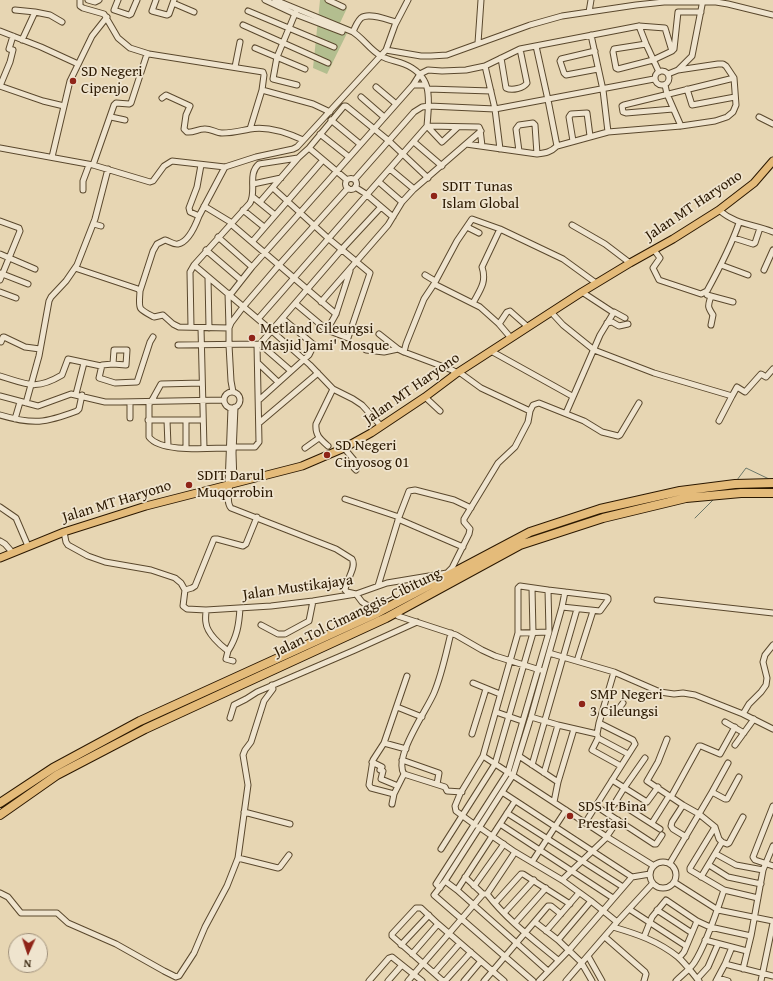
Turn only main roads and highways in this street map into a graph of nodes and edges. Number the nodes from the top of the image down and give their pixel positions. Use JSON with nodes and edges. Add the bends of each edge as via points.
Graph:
{"nodes":[{"id":1,"x":773,"y":160,"type":"edge"},
{"id":2,"x":773,"y":484,"type":"edge"},
{"id":3,"x":773,"y":493,"type":"edge"},
{"id":4,"x":0,"y":558,"type":"edge"},
{"id":5,"x":0,"y":803,"type":"edge"},
{"id":6,"x":0,"y":815,"type":"edge"}],
"edges":[{"from":1,"to":4,"type":"main road","name":"Jalan MT Haryono","via":[[754,183],[719,210],[550,312],[371,433],[344,448],[302,466],[146,506],[64,532]]},
{"from":2,"to":5,"type":"highway","name":"Jalan Tol Cimanggis–Cibitung","via":[[735,484],[680,491],[600,509],[530,532],[377,613],[140,721],[53,768]]},
{"from":3,"to":6,"type":"highway","name":"Jalan Tol Cimanggis–Cibitung","via":[[686,498],[603,518],[520,545],[386,618],[145,729],[64,771]]}]}
